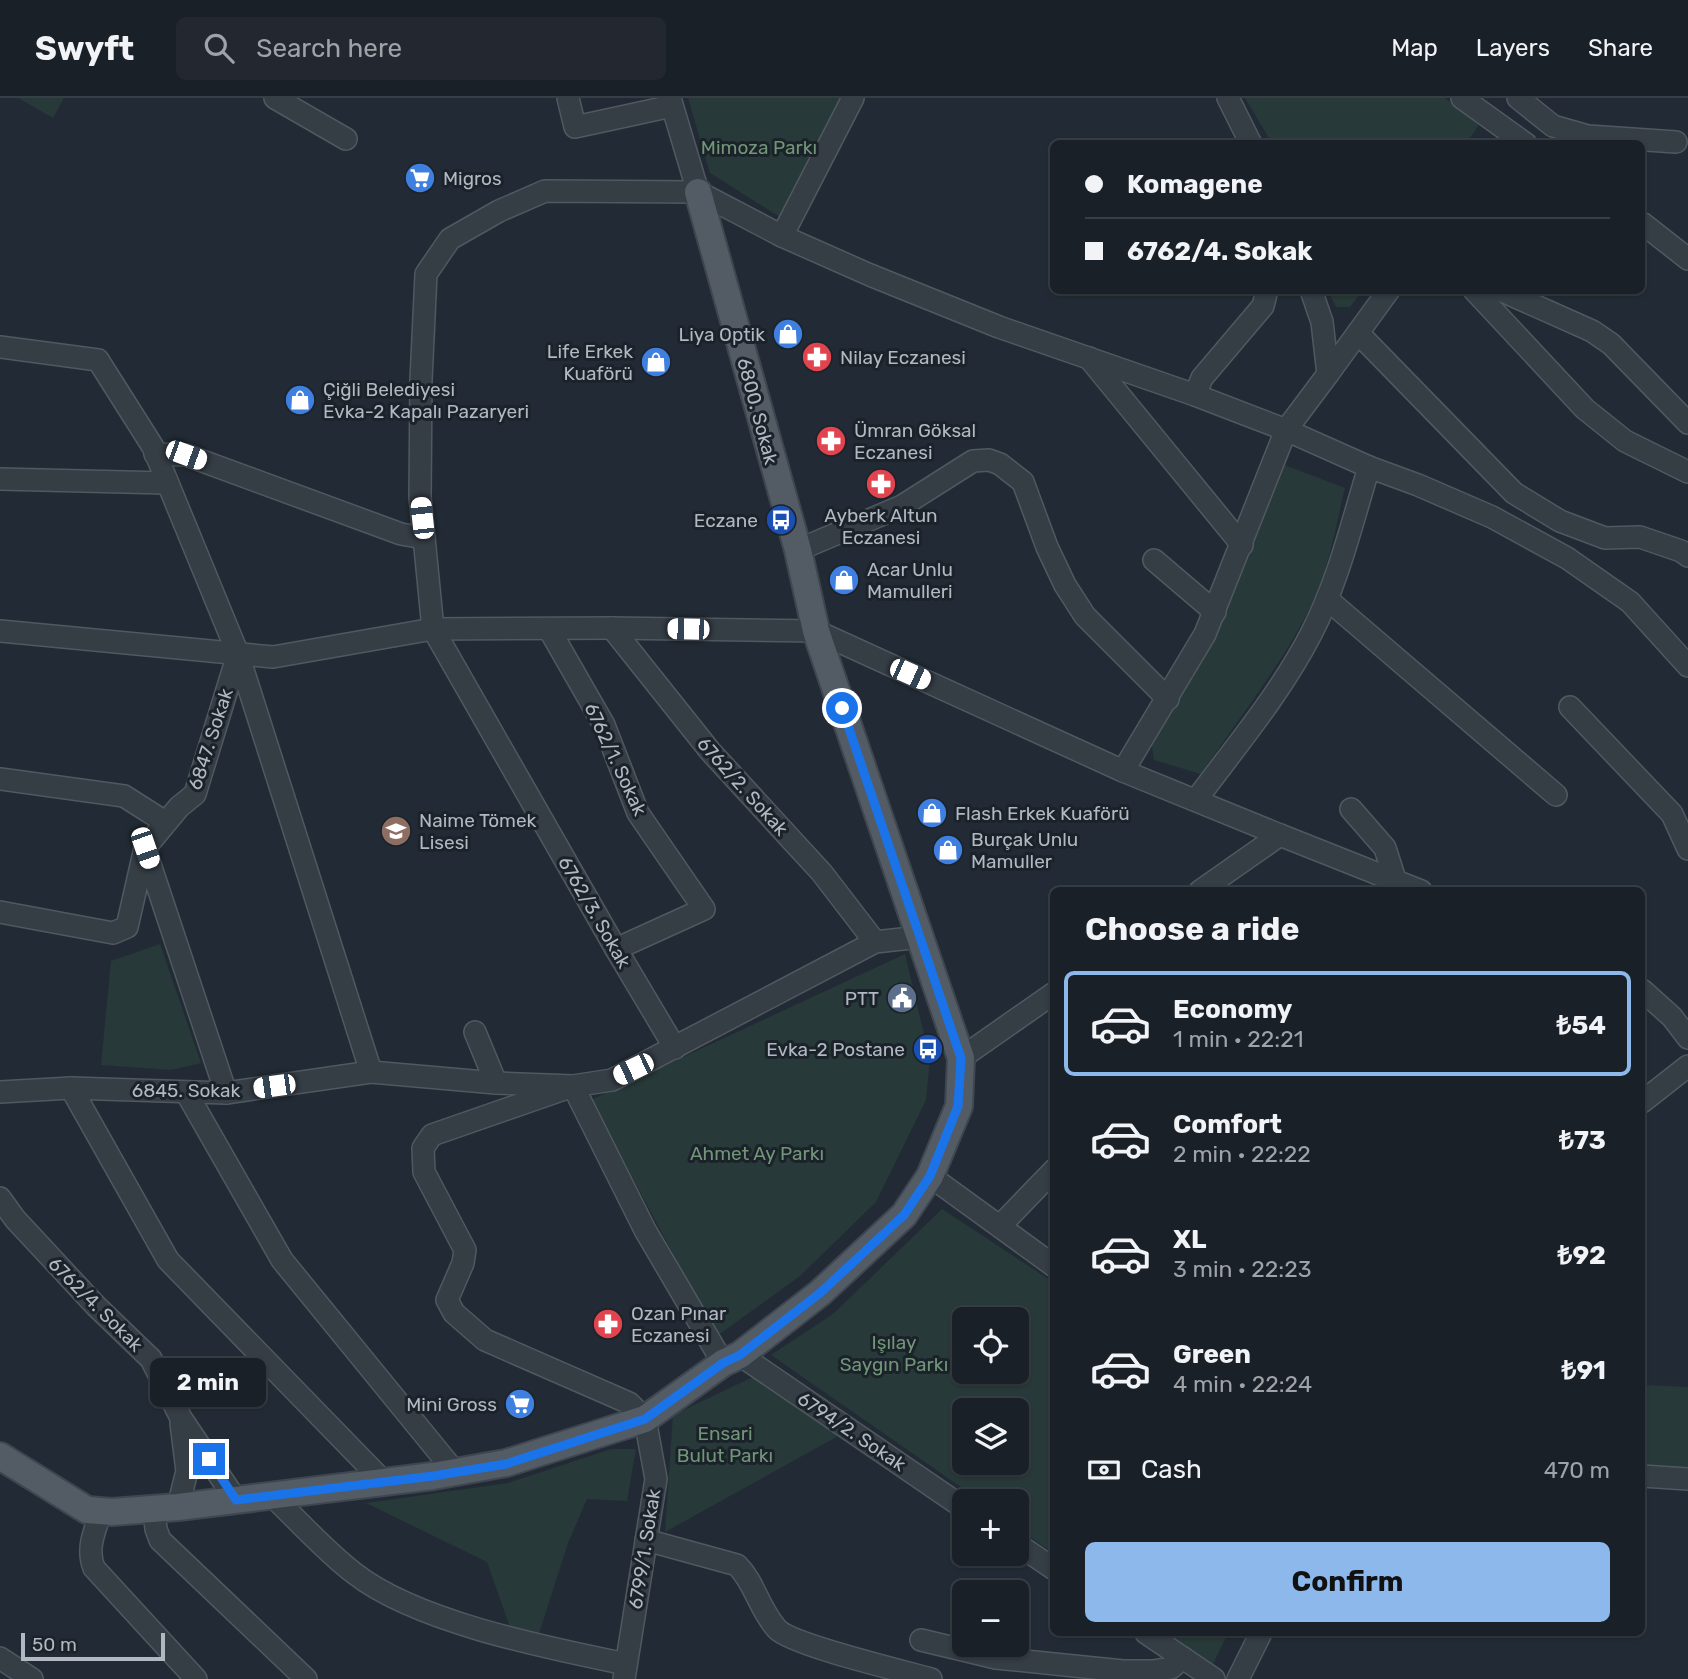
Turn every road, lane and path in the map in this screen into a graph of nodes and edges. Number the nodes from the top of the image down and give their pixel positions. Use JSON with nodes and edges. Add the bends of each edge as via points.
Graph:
{"nodes":[{"id":1,"x":275,"y":98,"type":"edge"},
{"id":2,"x":568,"y":98,"type":"edge"},
{"id":3,"x":853,"y":98,"type":"edge"},
{"id":4,"x":1228,"y":98,"type":"edge"},
{"id":5,"x":1462,"y":98,"type":"edge"},
{"id":6,"x":1518,"y":98,"type":"edge"},
{"id":7,"x":671,"y":102,"type":"edge"},
{"id":8,"x":1503,"y":137,"type":"edge"},
{"id":9,"x":346,"y":139,"type":"dead end"},
{"id":10,"x":1249,"y":140,"type":"edge"},
{"id":11,"x":1676,"y":142,"type":"dead end"},
{"id":12,"x":698,"y":192,"type":"junction"},
{"id":13,"x":1645,"y":225,"type":"edge"},
{"id":14,"x":782,"y":236,"type":"junction"},
{"id":15,"x":1688,"y":259,"type":"edge"},
{"id":16,"x":1265,"y":294,"type":"edge"},
{"id":17,"x":1312,"y":294,"type":"edge"},
{"id":18,"x":1386,"y":294,"type":"edge"},
{"id":19,"x":1478,"y":294,"type":"edge"},
{"id":20,"x":1509,"y":294,"type":"edge"},
{"id":21,"x":1358,"y":333,"type":"junction"},
{"id":22,"x":0,"y":347,"type":"edge"},
{"id":23,"x":1089,"y":358,"type":"junction"},
{"id":24,"x":1328,"y":373,"type":"junction"},
{"id":25,"x":1195,"y":395,"type":"junction"},
{"id":26,"x":1688,"y":424,"type":"edge"},
{"id":27,"x":1286,"y":430,"type":"junction"},
{"id":28,"x":155,"y":454,"type":"junction"},
{"id":29,"x":1369,"y":467,"type":"junction"},
{"id":30,"x":1688,"y":472,"type":"edge"},
{"id":31,"x":0,"y":479,"type":"edge"},
{"id":32,"x":166,"y":483,"type":"junction"},
{"id":33,"x":1514,"y":493,"type":"junction"},
{"id":34,"x":1492,"y":517,"type":"junction"},
{"id":35,"x":424,"y":538,"type":"junction"},
{"id":36,"x":1242,"y":545,"type":"junction"},
{"id":37,"x":798,"y":550,"type":"junction"},
{"id":38,"x":1688,"y":556,"type":"edge"},
{"id":39,"x":1154,"y":560,"type":"dead end"},
{"id":40,"x":1327,"y":599,"type":"junction"},
{"id":41,"x":1215,"y":612,"type":"junction"},
{"id":42,"x":612,"y":628,"type":"junction"},
{"id":43,"x":433,"y":629,"type":"junction"},
{"id":44,"x":549,"y":629,"type":"junction"},
{"id":45,"x":0,"y":631,"type":"edge"},
{"id":46,"x":816,"y":631,"type":"junction"},
{"id":47,"x":238,"y":654,"type":"junction"},
{"id":48,"x":1688,"y":666,"type":"edge"},
{"id":49,"x":1168,"y":699,"type":"junction"},
{"id":50,"x":1570,"y":707,"type":"dead end"},
{"id":51,"x":1123,"y":771,"type":"junction"},
{"id":52,"x":0,"y":779,"type":"edge"},
{"id":53,"x":1556,"y":795,"type":"dead end"},
{"id":54,"x":1195,"y":800,"type":"junction"},
{"id":55,"x":1352,"y":809,"type":"dead end"},
{"id":56,"x":165,"y":822,"type":"junction"},
{"id":57,"x":1280,"y":835,"type":"junction"},
{"id":58,"x":145,"y":848,"type":"junction"},
{"id":59,"x":1688,"y":849,"type":"edge"},
{"id":60,"x":1206,"y":887,"type":"edge"},
{"id":61,"x":1392,"y":887,"type":"edge"},
{"id":62,"x":0,"y":912,"type":"edge"},
{"id":63,"x":920,"y":937,"type":"junction"},
{"id":64,"x":875,"y":942,"type":"junction"},
{"id":65,"x":616,"y":949,"type":"junction"},
{"id":66,"x":1645,"y":993,"type":"edge"},
{"id":67,"x":1050,"y":996,"type":"edge"},
{"id":68,"x":475,"y":1032,"type":"dead end"},
{"id":69,"x":1688,"y":1038,"type":"edge"},
{"id":70,"x":676,"y":1048,"type":"junction"},
{"id":71,"x":961,"y":1058,"type":"junction"},
{"id":72,"x":1688,"y":1066,"type":"edge"},
{"id":73,"x":371,"y":1072,"type":"junction"},
{"id":74,"x":496,"y":1083,"type":"junction"},
{"id":75,"x":573,"y":1086,"type":"junction"},
{"id":76,"x":71,"y":1088,"type":"junction"},
{"id":77,"x":0,"y":1092,"type":"edge"},
{"id":78,"x":186,"y":1092,"type":"junction"},
{"id":79,"x":226,"y":1093,"type":"junction"},
{"id":80,"x":1645,"y":1100,"type":"edge"},
{"id":81,"x":1050,"y":1174,"type":"edge"},
{"id":82,"x":930,"y":1176,"type":"junction"},
{"id":83,"x":0,"y":1198,"type":"edge"},
{"id":84,"x":1000,"y":1226,"type":"junction"},
{"id":85,"x":1050,"y":1263,"type":"edge"},
{"id":86,"x":732,"y":1359,"type":"junction"},
{"id":87,"x":181,"y":1418,"type":"junction"},
{"id":88,"x":645,"y":1419,"type":"junction"},
{"id":89,"x":0,"y":1456,"type":"edge"},
{"id":90,"x":455,"y":1472,"type":"junction"},
{"id":91,"x":1645,"y":1476,"type":"edge"},
{"id":92,"x":1688,"y":1479,"type":"edge"},
{"id":93,"x":384,"y":1482,"type":"junction"},
{"id":94,"x":272,"y":1496,"type":"junction"},
{"id":95,"x":236,"y":1500,"type":"junction"},
{"id":96,"x":952,"y":1500,"type":"edge"},
{"id":97,"x":166,"y":1508,"type":"junction"},
{"id":98,"x":101,"y":1511,"type":"junction"},
{"id":99,"x":646,"y":1540,"type":"junction"},
{"id":100,"x":1029,"y":1552,"type":"edge"},
{"id":101,"x":1050,"y":1566,"type":"edge"},
{"id":102,"x":1150,"y":1636,"type":"edge"},
{"id":103,"x":1260,"y":1636,"type":"edge"},
{"id":104,"x":921,"y":1640,"type":"dead end"},
{"id":105,"x":0,"y":1658,"type":"edge"},
{"id":106,"x":1183,"y":1658,"type":"junction"},
{"id":107,"x":625,"y":1672,"type":"edge"},
{"id":108,"x":32,"y":1679,"type":"edge"},
{"id":109,"x":196,"y":1679,"type":"edge"},
{"id":110,"x":306,"y":1679,"type":"edge"},
{"id":111,"x":931,"y":1679,"type":"edge"},
{"id":112,"x":1214,"y":1679,"type":"edge"},
{"id":113,"x":1238,"y":1679,"type":"edge"}],
"edges":[{"from":1,"to":9,"type":"street"},
{"from":2,"to":7,"type":"street","via":[[575,127]]},
{"from":3,"to":14,"type":"street"},
{"from":4,"to":10,"type":"street"},
{"from":5,"to":8,"type":"street"},
{"from":6,"to":11,"type":"street","via":[[1553,126],[1588,136]]},
{"from":7,"to":12,"type":"street"},
{"from":12,"to":14,"type":"street"},
{"from":12,"to":35,"type":"street","via":[[545,191],[450,239],[426,274],[420,497]]},
{"from":12,"to":37,"type":"main road","name":"6800. Sokak"},
{"from":13,"to":15,"type":"street"},
{"from":14,"to":23,"type":"street","via":[[986,322]]},
{"from":16,"to":25,"type":"street","via":[[1263,306],[1202,378]]},
{"from":17,"to":24,"type":"street","via":[[1322,322]]},
{"from":18,"to":21,"type":"street"},
{"from":19,"to":30,"type":"street","via":[[1585,409],[1625,441]]},
{"from":20,"to":26,"type":"street","via":[[1611,344]]},
{"from":21,"to":24,"type":"street"},
{"from":21,"to":33,"type":"street"},
{"from":22,"to":28,"type":"street","via":[[98,360]]},
{"from":23,"to":25,"type":"street"},
{"from":23,"to":36,"type":"street"},
{"from":24,"to":27,"type":"street"},
{"from":25,"to":27,"type":"street"},
{"from":27,"to":29,"type":"street"},
{"from":27,"to":36,"type":"street"},
{"from":28,"to":32,"type":"street"},
{"from":28,"to":35,"type":"street","via":[[186,455],[401,534]]},
{"from":29,"to":34,"type":"street"},
{"from":29,"to":40,"type":"street"},
{"from":31,"to":32,"type":"street"},
{"from":32,"to":47,"type":"street"},
{"from":33,"to":34,"type":"street"},
{"from":33,"to":38,"type":"street","via":[[1560,521],[1605,538],[1640,537]]},
{"from":34,"to":48,"type":"street","via":[[1567,558],[1630,602]]},
{"from":35,"to":43,"type":"street"},
{"from":36,"to":41,"type":"street"},
{"from":37,"to":46,"type":"main road","name":"6800. Sokak"},
{"from":37,"to":49,"type":"street","via":[[902,506],[973,461],[1000,464],[1024,482],[1060,576],[1085,616]]},
{"from":39,"to":41,"type":"street"},
{"from":40,"to":53,"type":"street"},
{"from":40,"to":54,"type":"street","via":[[1283,683]]},
{"from":41,"to":49,"type":"street"},
{"from":42,"to":44,"type":"street"},
{"from":42,"to":46,"type":"street"},
{"from":42,"to":64,"type":"street","name":"6762/2. Sokak","via":[[710,751],[822,873]]},
{"from":43,"to":44,"type":"street"},
{"from":43,"to":47,"type":"street","via":[[273,657]]},
{"from":43,"to":65,"type":"street","name":"6762/3. Sokak"},
{"from":44,"to":65,"type":"street","name":"6762/1. Sokak","via":[[604,725],[638,813],[704,909]]},
{"from":45,"to":47,"type":"street"},
{"from":46,"to":51,"type":"street"},
{"from":46,"to":63,"type":"main road","name":"6800. Sokak"},
{"from":47,"to":56,"type":"street","name":"6847. Sokak","via":[[195,794]]},
{"from":47,"to":73,"type":"street"},
{"from":49,"to":51,"type":"street"},
{"from":50,"to":59,"type":"street","via":[[1672,814]]},
{"from":51,"to":54,"type":"street"},
{"from":52,"to":56,"type":"street","via":[[124,796]]},
{"from":54,"to":57,"type":"street"},
{"from":55,"to":61,"type":"street","via":[[1385,848]]},
{"from":56,"to":58,"type":"street","name":"6847. Sokak"},
{"from":57,"to":60,"type":"street"},
{"from":57,"to":61,"type":"street"},
{"from":58,"to":62,"type":"street","name":"6847. Sokak","via":[[127,927],[113,933]]},
{"from":58,"to":79,"type":"street"},
{"from":63,"to":64,"type":"street"},
{"from":63,"to":71,"type":"main road","name":"6800. Sokak"},
{"from":64,"to":70,"type":"street"},
{"from":65,"to":70,"type":"street","name":"6762/3. Sokak"},
{"from":66,"to":69,"type":"street"},
{"from":67,"to":71,"type":"street"},
{"from":68,"to":74,"type":"street"},
{"from":70,"to":75,"type":"street","via":[[611,1080]]},
{"from":71,"to":82,"type":"main road","via":[[958,1106]]},
{"from":72,"to":80,"type":"street"},
{"from":73,"to":74,"type":"street","name":"6845. Sokak"},
{"from":73,"to":79,"type":"street","name":"6845. Sokak"},
{"from":74,"to":75,"type":"street","name":"6845. Sokak"},
{"from":75,"to":86,"type":"street","via":[[645,1230]]},
{"from":75,"to":88,"type":"street","via":[[432,1135],[424,1148],[424,1172],[465,1250],[447,1300],[485,1340],[629,1404]]},
{"from":76,"to":77,"type":"street","name":"6845. Sokak"},
{"from":76,"to":78,"type":"street","name":"6845. Sokak"},
{"from":76,"to":93,"type":"street","via":[[168,1260]]},
{"from":78,"to":79,"type":"street","name":"6845. Sokak"},
{"from":78,"to":90,"type":"street","via":[[282,1260]]},
{"from":81,"to":84,"type":"street"},
{"from":82,"to":84,"type":"street"},
{"from":82,"to":86,"type":"main road","via":[[904,1215],[820,1293]]},
{"from":83,"to":87,"type":"street","name":"6762/4. Sokak","via":[[96,1306],[151,1359]]},
{"from":84,"to":85,"type":"street"},
{"from":86,"to":88,"type":"main road"},
{"from":86,"to":96,"type":"street","name":"6794/2. Sokak"},
{"from":87,"to":95,"type":"street","name":"6762/4. Sokak"},
{"from":87,"to":97,"type":"street","name":"6762/4. Sokak","via":[[187,1471]]},
{"from":88,"to":90,"type":"main road","via":[[506,1464]]},
{"from":88,"to":99,"type":"street","name":"6799/1. Sokak","via":[[656,1479]]},
{"from":89,"to":98,"type":"main road","via":[[88,1510]]},
{"from":90,"to":93,"type":"main road"},
{"from":91,"to":92,"type":"street"},
{"from":93,"to":94,"type":"main road"},
{"from":94,"to":95,"type":"main road"},
{"from":94,"to":107,"type":"street","via":[[354,1574],[392,1597],[444,1618]]},
{"from":95,"to":97,"type":"main road"},
{"from":97,"to":98,"type":"main road"},
{"from":97,"to":110,"type":"street","via":[[156,1529],[160,1540]]},
{"from":98,"to":109,"type":"street","via":[[90,1545],[94,1568]]},
{"from":99,"to":107,"type":"street","name":"6799/1. Sokak"},
{"from":99,"to":111,"type":"street","via":[[737,1565],[779,1632]]},
{"from":100,"to":101,"type":"street"},
{"from":102,"to":106,"type":"street"},
{"from":103,"to":113,"type":"street"},
{"from":104,"to":106,"type":"street","via":[[996,1658],[1123,1671],[1171,1668]]},
{"from":105,"to":108,"type":"street"},
{"from":106,"to":112,"type":"street"}]}
